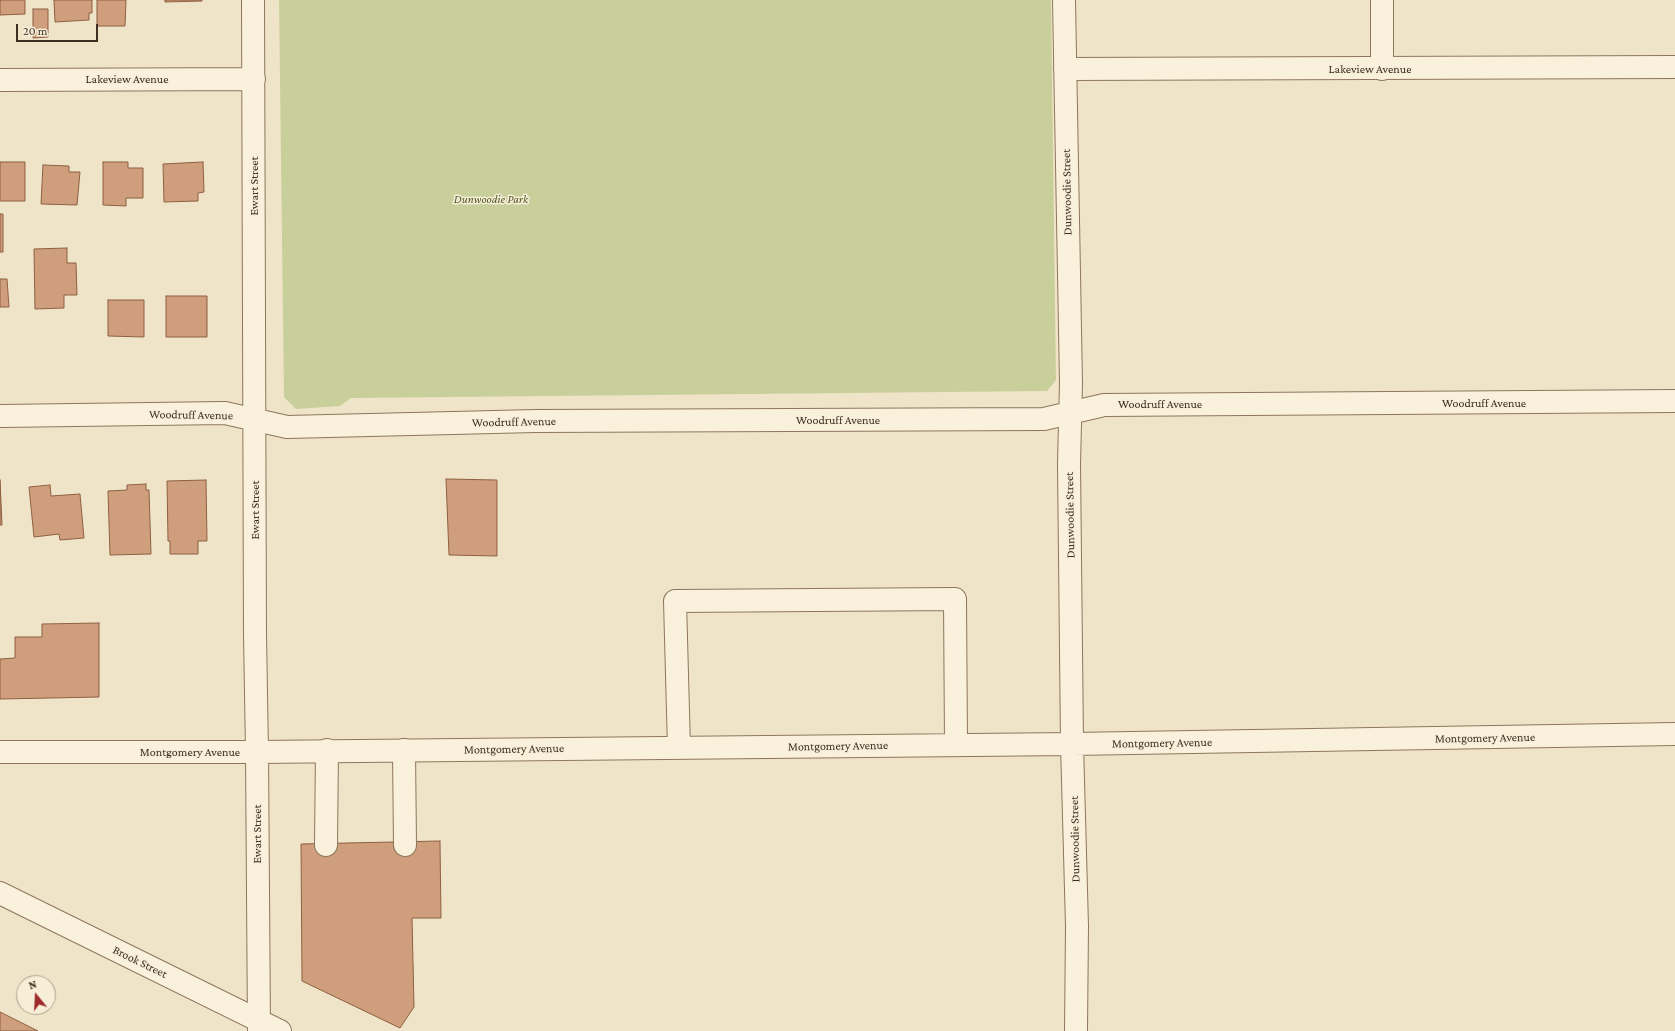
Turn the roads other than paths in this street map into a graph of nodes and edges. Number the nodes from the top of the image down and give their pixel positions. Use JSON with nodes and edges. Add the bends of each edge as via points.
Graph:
{"nodes":[{"id":1,"x":253,"y":0,"type":"edge"},
{"id":2,"x":1064,"y":0,"type":"edge"},
{"id":3,"x":1382,"y":0,"type":"edge"},
{"id":4,"x":1675,"y":67,"type":"edge"},
{"id":5,"x":1065,"y":69,"type":"junction"},
{"id":6,"x":1382,"y":69,"type":"junction"},
{"id":7,"x":254,"y":79,"type":"junction"},
{"id":8,"x":0,"y":80,"type":"edge"},
{"id":9,"x":1675,"y":401,"type":"edge"},
{"id":10,"x":1070,"y":413,"type":"junction"},
{"id":11,"x":0,"y":416,"type":"edge"},
{"id":12,"x":254,"y":419,"type":"junction"},
{"id":13,"x":1675,"y":734,"type":"edge"},
{"id":14,"x":1072,"y":744,"type":"junction"},
{"id":15,"x":956,"y":745,"type":"junction"},
{"id":16,"x":679,"y":748,"type":"junction"},
{"id":17,"x":326,"y":750,"type":"junction"},
{"id":18,"x":404,"y":750,"type":"junction"},
{"id":19,"x":0,"y":752,"type":"edge"},
{"id":20,"x":257,"y":752,"type":"junction"},
{"id":21,"x":405,"y":845,"type":"dead end"},
{"id":22,"x":326,"y":846,"type":"dead end"},
{"id":23,"x":0,"y":893,"type":"edge"},
{"id":24,"x":259,"y":1026,"type":"edge"},
{"id":25,"x":280,"y":1031,"type":"edge"},
{"id":26,"x":1076,"y":1031,"type":"edge"}],
"edges":[{"from":1,"to":7,"type":"street","name":"Ewart Street"},
{"from":2,"to":5,"type":"street","name":"Dunwoodie Street"},
{"from":3,"to":6,"type":"street"},
{"from":4,"to":6,"type":"street","name":"Lakeview Avenue"},
{"from":5,"to":6,"type":"street","name":"Lakeview Avenue"},
{"from":5,"to":10,"type":"street","name":"Dunwoodie Street"},
{"from":7,"to":8,"type":"street","name":"Lakeview Avenue"},
{"from":7,"to":12,"type":"street","name":"Ewart Street"},
{"from":9,"to":10,"type":"street","name":"Woodruff Avenue","via":[[1104,405]]},
{"from":10,"to":12,"type":"street","name":"Woodruff Avenue","via":[[1044,419],[536,421],[287,426]]},
{"from":10,"to":14,"type":"street","name":"Dunwoodie Street"},
{"from":11,"to":12,"type":"street","name":"Woodruff Avenue","via":[[225,413]]},
{"from":12,"to":20,"type":"street","name":"Ewart Street"},
{"from":13,"to":14,"type":"street","name":"Montgomery Avenue"},
{"from":14,"to":15,"type":"street","name":"Montgomery Avenue"},
{"from":14,"to":26,"type":"street","name":"Dunwoodie Street","via":[[1077,926]]},
{"from":15,"to":16,"type":"street","name":"Montgomery Avenue"},
{"from":15,"to":16,"type":"street","via":[[955,599],[675,601]]},
{"from":16,"to":18,"type":"street","name":"Montgomery Avenue"},
{"from":17,"to":18,"type":"street","name":"Montgomery Avenue"},
{"from":17,"to":20,"type":"street","name":"Montgomery Avenue"},
{"from":17,"to":22,"type":"street"},
{"from":18,"to":21,"type":"street"},
{"from":19,"to":20,"type":"street","name":"Montgomery Avenue"},
{"from":20,"to":24,"type":"street","name":"Ewart Street"},
{"from":23,"to":24,"type":"street","name":"Brook Street"},
{"from":24,"to":25,"type":"street","name":"Brook Street"}]}
